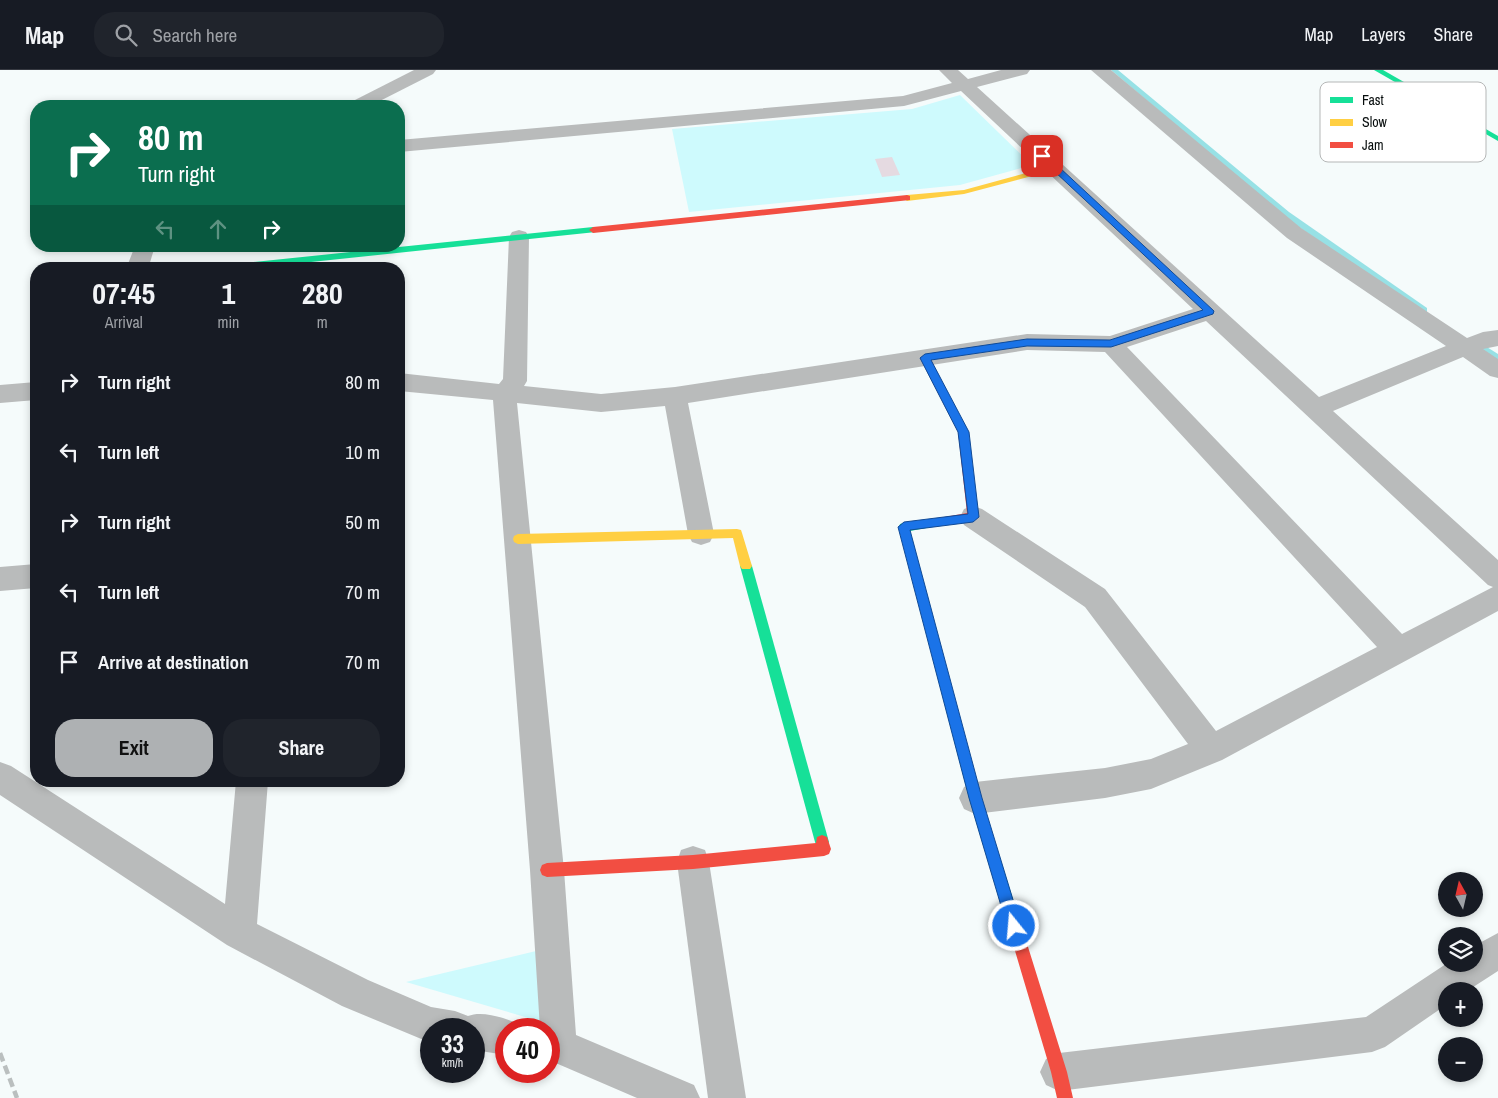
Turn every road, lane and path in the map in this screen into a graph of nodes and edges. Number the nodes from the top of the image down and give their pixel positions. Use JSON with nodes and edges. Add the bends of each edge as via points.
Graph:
{"nodes":[{"id":1,"x":427,"y":70,"type":"edge"},
{"id":2,"x":948,"y":70,"type":"edge"},
{"id":3,"x":1021,"y":70,"type":"edge"},
{"id":4,"x":1100,"y":70,"type":"edge"},
{"id":5,"x":1378,"y":70,"type":"edge"},
{"id":6,"x":1399,"y":82,"type":"edge"},
{"id":7,"x":964,"y":85,"type":"junction"},
{"id":8,"x":370,"y":100,"type":"edge"},
{"id":9,"x":1486,"y":132,"type":"edge"},
{"id":10,"x":1498,"y":139,"type":"edge"},
{"id":11,"x":405,"y":145,"type":"edge"},
{"id":12,"x":1055,"y":168,"type":"junction"},
{"id":13,"x":519,"y":237,"type":"junction"},
{"id":14,"x":405,"y":249,"type":"edge"},
{"id":15,"x":376,"y":252,"type":"edge"},
{"id":16,"x":282,"y":262,"type":"edge"},
{"id":17,"x":1210,"y":311,"type":"junction"},
{"id":18,"x":1498,"y":338,"type":"edge"},
{"id":19,"x":1111,"y":344,"type":"junction"},
{"id":20,"x":1466,"y":347,"type":"junction"},
{"id":21,"x":925,"y":358,"type":"junction"},
{"id":22,"x":1498,"y":370,"type":"edge"},
{"id":23,"x":405,"y":383,"type":"edge"},
{"id":24,"x":30,"y":392,"type":"edge"},
{"id":25,"x":504,"y":393,"type":"junction"},
{"id":26,"x":0,"y":394,"type":"edge"},
{"id":27,"x":675,"y":396,"type":"junction"},
{"id":28,"x":1316,"y":408,"type":"junction"},
{"id":29,"x":973,"y":517,"type":"junction"},
{"id":30,"x":701,"y":534,"type":"junction"},
{"id":31,"x":518,"y":538,"type":"junction"},
{"id":32,"x":30,"y":576,"type":"edge"},
{"id":33,"x":1498,"y":577,"type":"edge"},
{"id":34,"x":0,"y":579,"type":"edge"},
{"id":35,"x":1498,"y":597,"type":"edge"},
{"id":36,"x":1399,"y":650,"type":"junction"},
{"id":37,"x":1211,"y":750,"type":"junction"},
{"id":38,"x":0,"y":777,"type":"edge"},
{"id":39,"x":251,"y":787,"type":"edge"},
{"id":40,"x":975,"y":798,"type":"junction"},
{"id":41,"x":693,"y":862,"type":"junction"},
{"id":42,"x":547,"y":870,"type":"junction"},
{"id":43,"x":239,"y":933,"type":"junction"},
{"id":44,"x":1498,"y":950,"type":"edge"},
{"id":45,"x":553,"y":1018,"type":"edge"},
{"id":46,"x":420,"y":1020,"type":"edge"},
{"id":47,"x":560,"y":1048,"type":"edge"},
{"id":48,"x":1062,"y":1085,"type":"edge"},
{"id":49,"x":681,"y":1098,"type":"edge"},
{"id":50,"x":727,"y":1098,"type":"edge"}],
"edges":[{"from":1,"to":8,"type":"street"},
{"from":2,"to":7,"type":"street"},
{"from":3,"to":7,"type":"street"},
{"from":4,"to":20,"type":"street","via":[[1294,232]]},
{"from":5,"to":6,"type":"main road"},
{"from":7,"to":11,"type":"street","via":[[904,100]]},
{"from":7,"to":12,"type":"street"},
{"from":9,"to":10,"type":"main road"},
{"from":12,"to":13,"type":"main road","via":[[964,192]]},
{"from":12,"to":17,"type":"street"},
{"from":13,"to":14,"type":"main road"},
{"from":13,"to":25,"type":"street","via":[[515,382]]},
{"from":15,"to":16,"type":"main road"},
{"from":17,"to":19,"type":"street"},
{"from":17,"to":28,"type":"street"},
{"from":18,"to":20,"type":"street"},
{"from":19,"to":21,"type":"street","via":[[1027,342]]},
{"from":19,"to":36,"type":"street"},
{"from":20,"to":22,"type":"street"},
{"from":20,"to":28,"type":"street"},
{"from":21,"to":27,"type":"street"},
{"from":21,"to":29,"type":"main road","via":[[964,432]]},
{"from":23,"to":25,"type":"street"},
{"from":24,"to":26,"type":"street"},
{"from":25,"to":27,"type":"street","via":[[601,403]]},
{"from":25,"to":31,"type":"street"},
{"from":27,"to":30,"type":"street"},
{"from":28,"to":33,"type":"street"},
{"from":29,"to":37,"type":"street","via":[[1095,598]]},
{"from":29,"to":40,"type":"main road","via":[[904,527]]},
{"from":30,"to":31,"type":"main road"},
{"from":30,"to":41,"type":"main road","via":[[737,533],[824,849]]},
{"from":31,"to":42,"type":"street"},
{"from":32,"to":34,"type":"street"},
{"from":35,"to":36,"type":"street"},
{"from":36,"to":37,"type":"street"},
{"from":37,"to":40,"type":"street","via":[[1151,774],[1105,783]]},
{"from":38,"to":43,"type":"street"},
{"from":39,"to":43,"type":"street"},
{"from":40,"to":48,"type":"main road"},
{"from":41,"to":42,"type":"main road"},
{"from":41,"to":50,"type":"street"},
{"from":42,"to":45,"type":"street"},
{"from":43,"to":46,"type":"street","via":[[356,993]]},
{"from":44,"to":48,"type":"street","via":[[1372,1034]]},
{"from":47,"to":49,"type":"street"}]}
